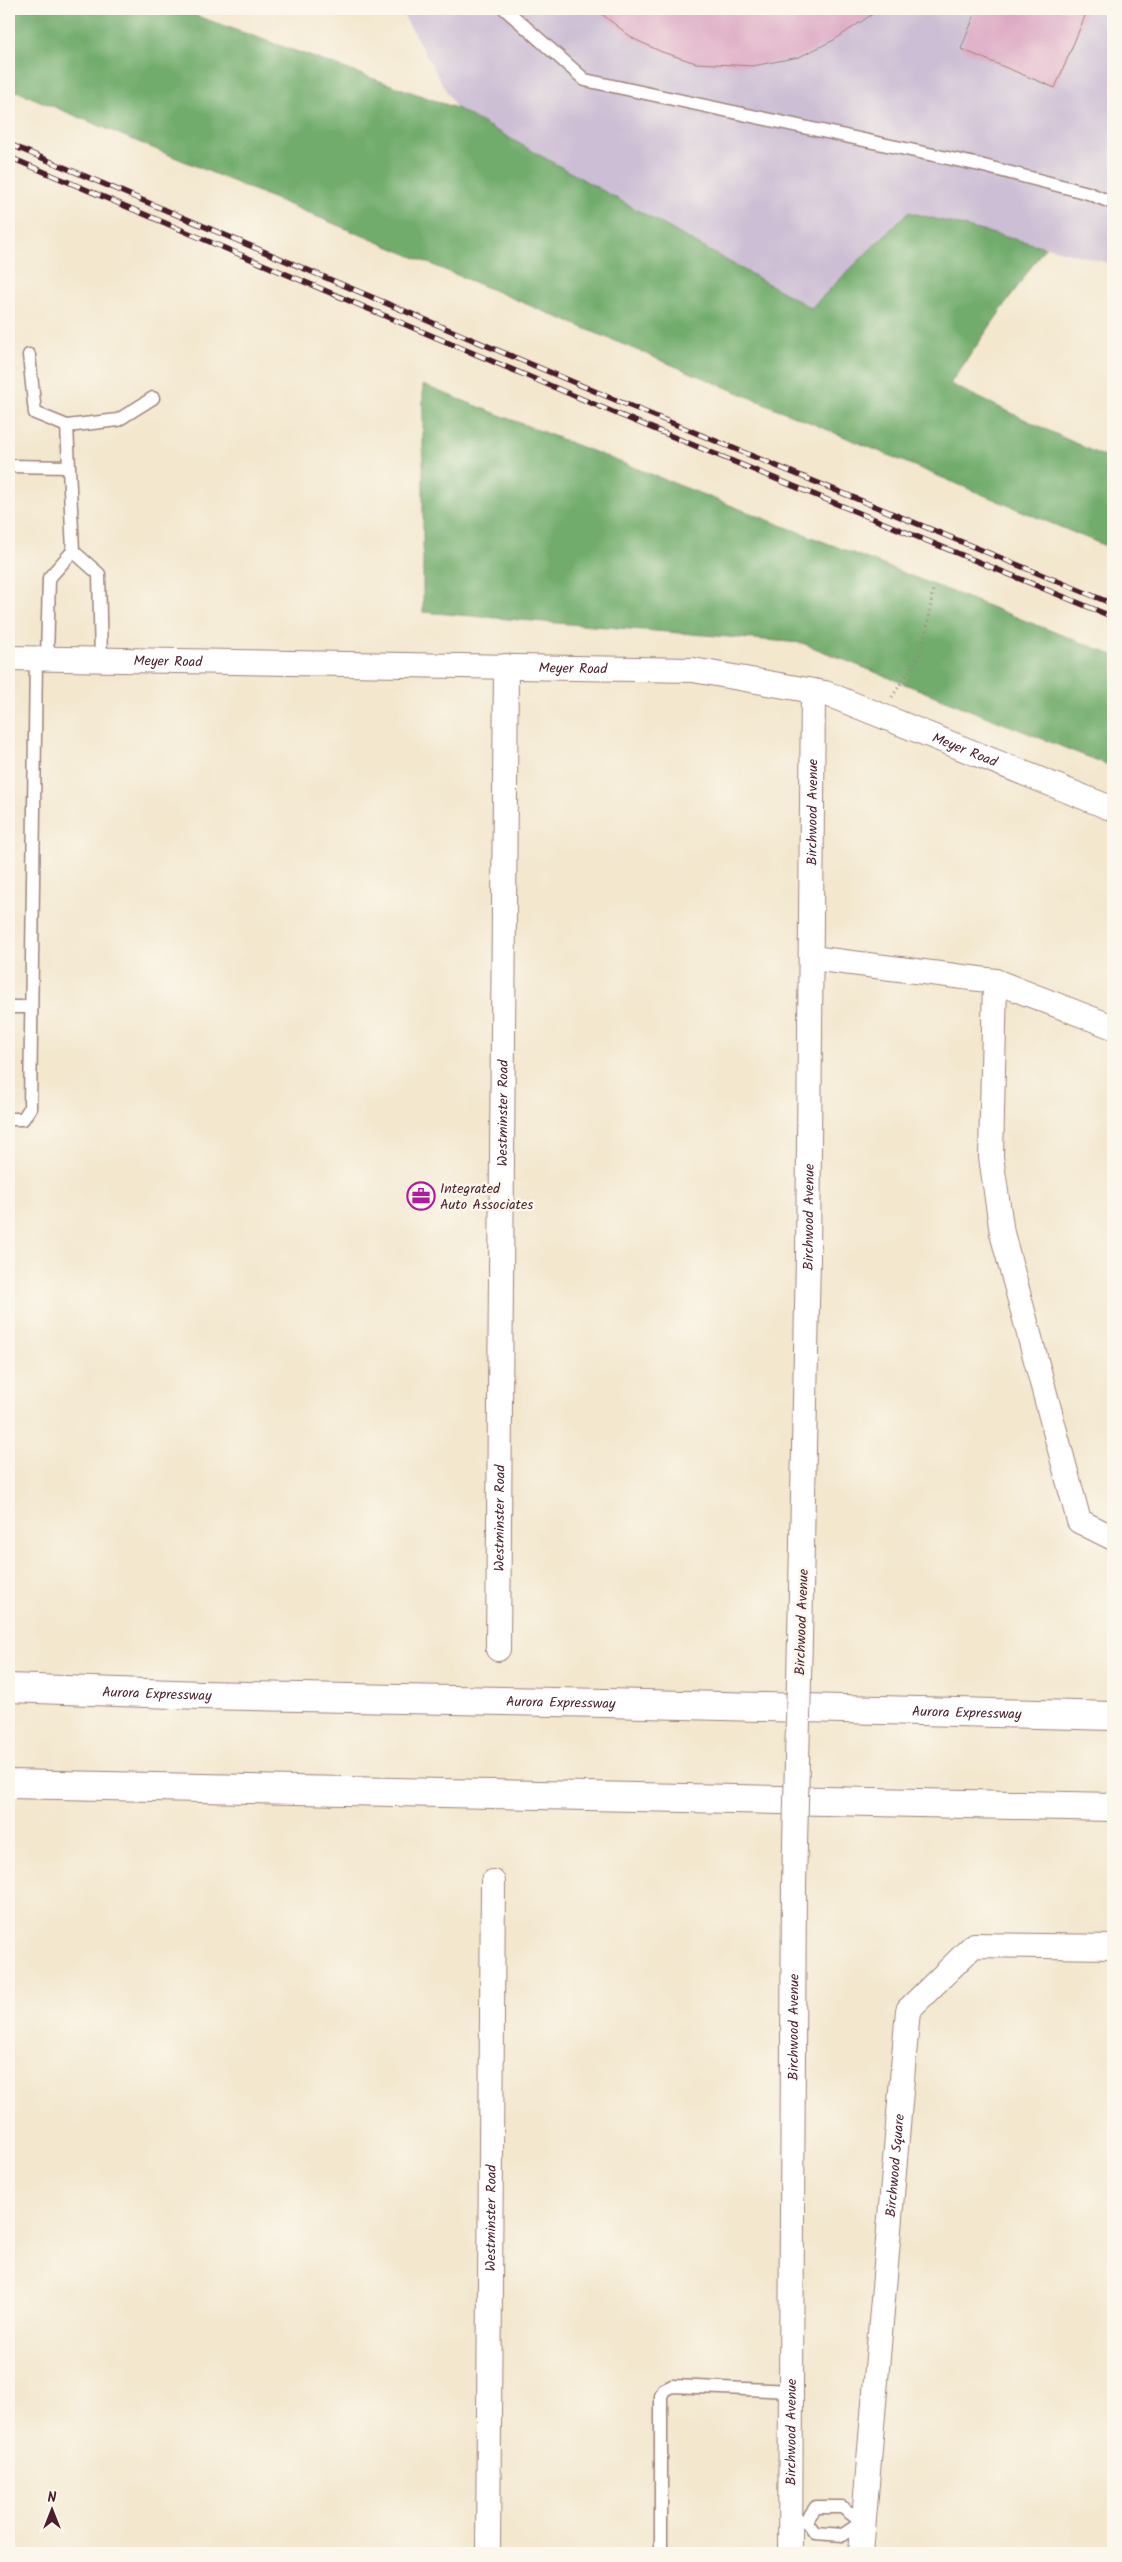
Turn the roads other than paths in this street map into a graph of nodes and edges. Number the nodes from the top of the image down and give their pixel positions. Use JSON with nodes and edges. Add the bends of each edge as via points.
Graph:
{"nodes":[{"id":1,"x":505,"y":9,"type":"edge"},
{"id":2,"x":1113,"y":203,"type":"edge"},
{"id":3,"x":29,"y":355,"type":"dead end"},
{"id":4,"x":153,"y":398,"type":"dead end"},
{"id":5,"x":67,"y":426,"type":"junction"},
{"id":6,"x":9,"y":466,"type":"edge"},
{"id":7,"x":68,"y":467,"type":"junction"},
{"id":8,"x":73,"y":551,"type":"junction"},
{"id":9,"x":9,"y":658,"type":"edge"},
{"id":10,"x":42,"y":659,"type":"junction"},
{"id":11,"x":101,"y":660,"type":"junction"},
{"id":12,"x":506,"y":666,"type":"junction"},
{"id":13,"x":813,"y":691,"type":"junction"},
{"id":14,"x":1113,"y":809,"type":"edge"},
{"id":15,"x":812,"y":958,"type":"junction"},
{"id":16,"x":995,"y":981,"type":"junction"},
{"id":17,"x":9,"y":1007,"type":"edge"},
{"id":18,"x":31,"y":1007,"type":"junction"},
{"id":19,"x":1113,"y":1027,"type":"edge"},
{"id":20,"x":9,"y":1119,"type":"edge"},
{"id":21,"x":1113,"y":1538,"type":"edge"},
{"id":22,"x":498,"y":1649,"type":"dead end"},
{"id":23,"x":9,"y":1688,"type":"edge"},
{"id":24,"x":1113,"y":1716,"type":"edge"},
{"id":25,"x":9,"y":1784,"type":"edge"},
{"id":26,"x":1113,"y":1807,"type":"edge"},
{"id":27,"x":493,"y":1882,"type":"dead end"},
{"id":28,"x":1113,"y":1947,"type":"edge"},
{"id":29,"x":792,"y":2391,"type":"junction"},
{"id":30,"x":798,"y":2520,"type":"junction"},
{"id":31,"x":862,"y":2522,"type":"junction"},
{"id":32,"x":488,"y":2553,"type":"edge"},
{"id":33,"x":661,"y":2553,"type":"edge"},
{"id":34,"x":790,"y":2553,"type":"edge"},
{"id":35,"x":861,"y":2553,"type":"edge"}],
"edges":[{"from":1,"to":2,"type":"lane","via":[[585,80],[980,165],[1088,192]]},
{"from":3,"to":5,"type":"lane","via":[[35,413]]},
{"from":4,"to":5,"type":"lane","via":[[118,420]]},
{"from":5,"to":7,"type":"lane"},
{"from":6,"to":7,"type":"lane"},
{"from":7,"to":8,"type":"lane"},
{"from":8,"to":10,"type":"lane","via":[[50,578]]},
{"from":8,"to":11,"type":"lane","via":[[99,574]]},
{"from":9,"to":10,"type":"street","name":"Meyer Road"},
{"from":10,"to":11,"type":"street","name":"Meyer Road"},
{"from":10,"to":18,"type":"lane"},
{"from":11,"to":12,"type":"street","name":"Meyer Road"},
{"from":12,"to":13,"type":"street","name":"Meyer Road","via":[[693,670]]},
{"from":12,"to":22,"type":"street","name":"Westminster Road"},
{"from":13,"to":14,"type":"street","name":"Meyer Road","via":[[880,714]]},
{"from":13,"to":15,"type":"street","name":"Birchwood Avenue"},
{"from":15,"to":16,"type":"street"},
{"from":15,"to":29,"type":"street","name":"Birchwood Avenue","bridge":true,"via":[[794,1885]]},
{"from":16,"to":19,"type":"street"},
{"from":16,"to":21,"type":"street","via":[[991,1156],[1002,1233],[1079,1521]]},
{"from":17,"to":18,"type":"lane"},
{"from":18,"to":20,"type":"lane","via":[[30,1108],[23,1119]]},
{"from":23,"to":24,"type":"highway","name":"Aurora Expressway"},
{"from":25,"to":26,"type":"highway"},
{"from":27,"to":32,"type":"street","name":"Westminster Road"},
{"from":28,"to":31,"type":"street","name":"Birchwood Square","via":[[974,1945],[908,2010]]},
{"from":29,"to":30,"type":"street","name":"Birchwood Avenue"},
{"from":29,"to":33,"type":"lane","via":[[672,2386],[664,2390],[661,2396]]},
{"from":30,"to":31,"type":"lane","via":[[815,2533],[843,2535]]},
{"from":30,"to":31,"type":"lane","via":[[816,2507],[842,2507]]},
{"from":30,"to":34,"type":"street","name":"Birchwood Avenue"},
{"from":31,"to":35,"type":"street","name":"Birchwood Square"}]}
